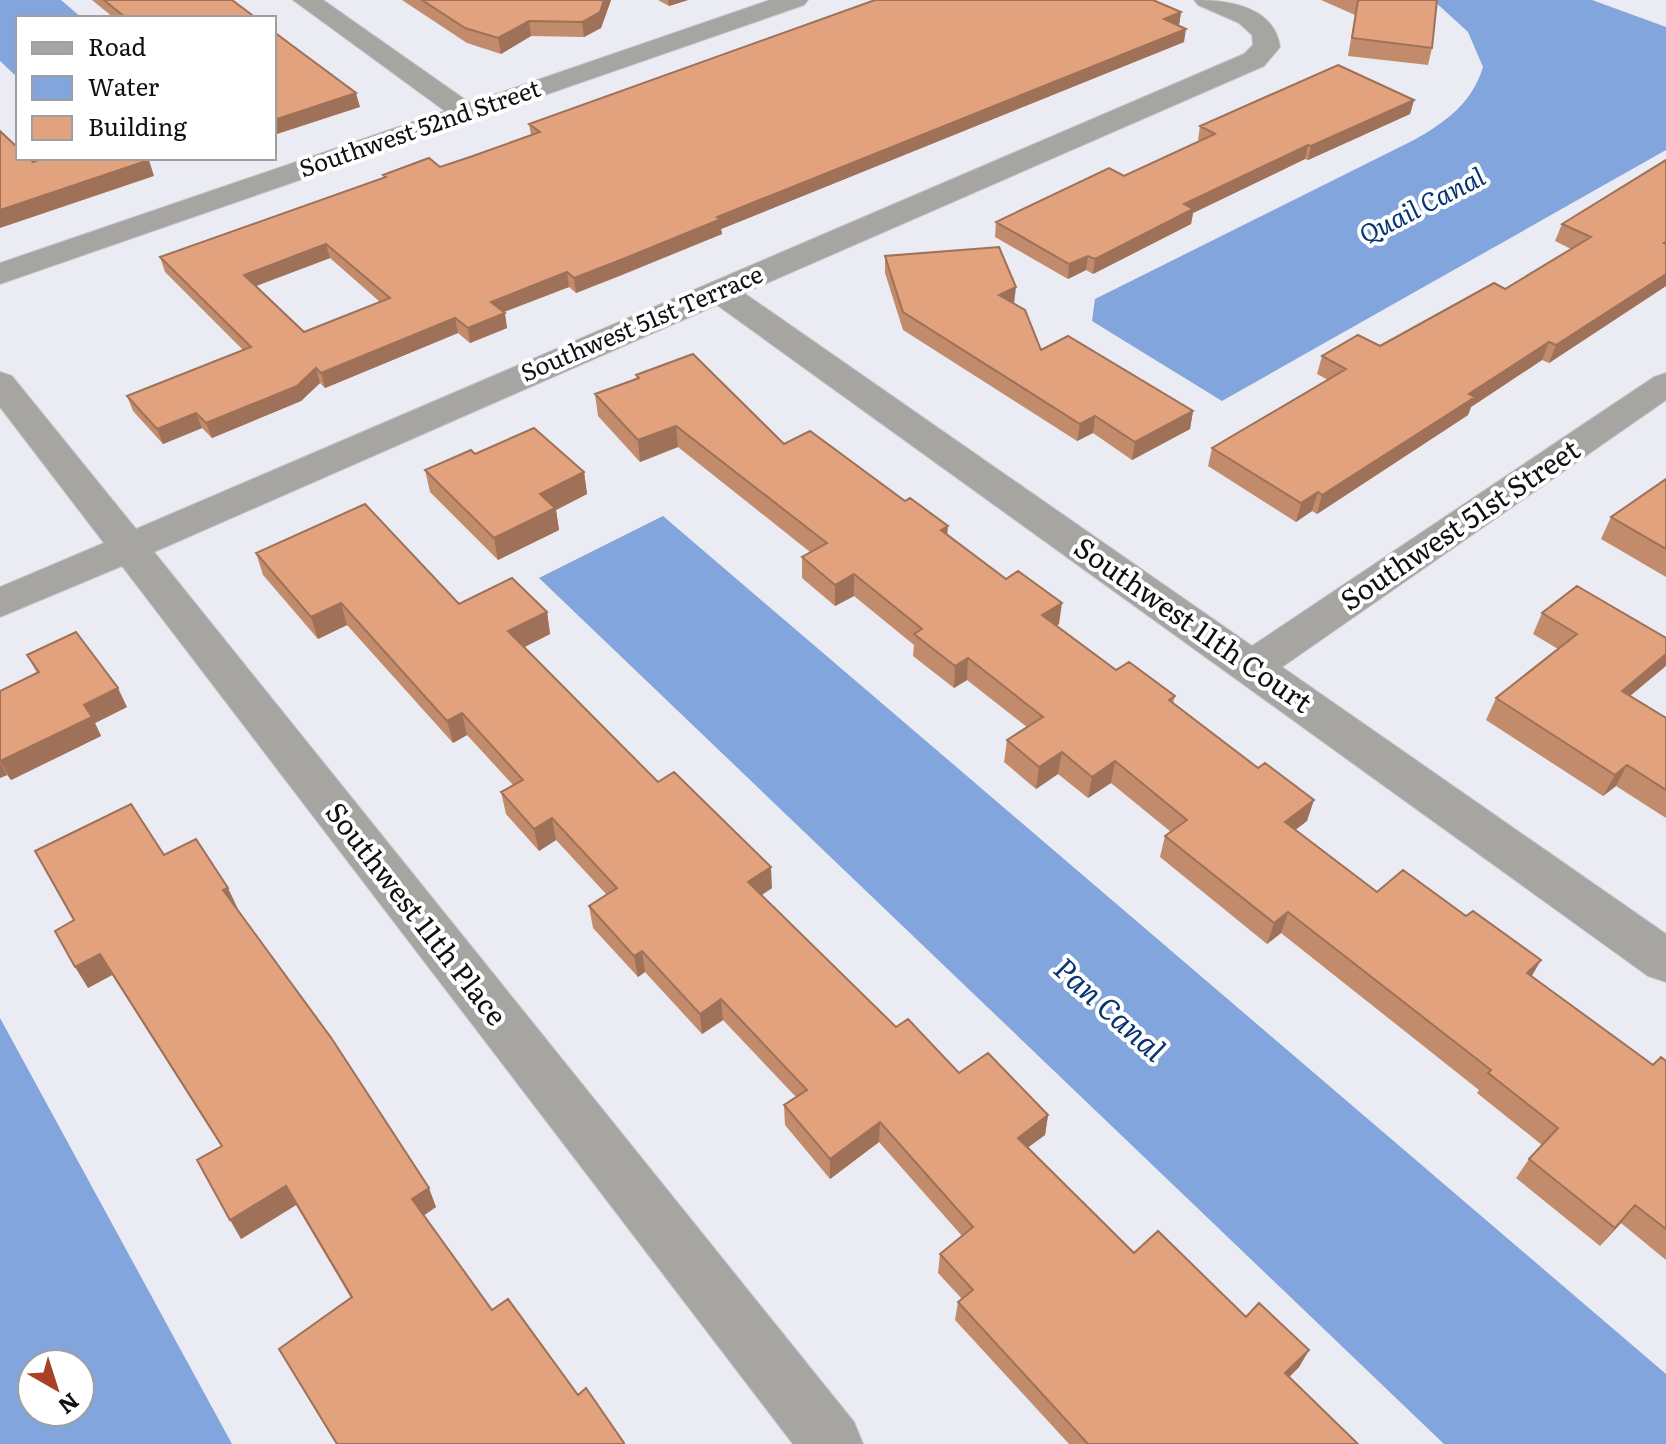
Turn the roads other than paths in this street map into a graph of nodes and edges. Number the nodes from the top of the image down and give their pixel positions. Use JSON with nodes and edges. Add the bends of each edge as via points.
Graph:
{"nodes":[{"id":1,"x":306,"y":0,"type":"edge"},
{"id":2,"x":795,"y":0,"type":"edge"},
{"id":3,"x":1207,"y":0,"type":"edge"},
{"id":4,"x":467,"y":114,"type":"junction"},
{"id":5,"x":0,"y":274,"type":"edge"},
{"id":6,"x":719,"y":291,"type":"junction"},
{"id":7,"x":0,"y":383,"type":"edge"},
{"id":8,"x":1666,"y":384,"type":"edge"},
{"id":9,"x":129,"y":547,"type":"junction"},
{"id":10,"x":0,"y":603,"type":"edge"},
{"id":11,"x":1254,"y":666,"type":"junction"},
{"id":12,"x":1666,"y":961,"type":"edge"},
{"id":13,"x":832,"y":1444,"type":"edge"}],
"edges":[{"from":1,"to":4,"type":"street"},
{"from":2,"to":4,"type":"street","name":"Southwest 52nd Street"},
{"from":3,"to":6,"type":"street","name":"Southwest 51st Terrace","via":[[1248,18],[1265,32],[1267,47],[1254,60]]},
{"from":4,"to":5,"type":"street","name":"Southwest 52nd Street"},
{"from":6,"to":9,"type":"street","name":"Southwest 51st Terrace"},
{"from":6,"to":11,"type":"street","name":"Southwest 11th Court"},
{"from":7,"to":9,"type":"street","name":"Southwest 11th Place"},
{"from":8,"to":11,"type":"street","name":"Southwest 51st Street"},
{"from":9,"to":10,"type":"street","name":"Southwest 51st Terrace"},
{"from":9,"to":13,"type":"street","name":"Southwest 11th Place"},
{"from":11,"to":12,"type":"street","name":"Southwest 11th Court"}]}
